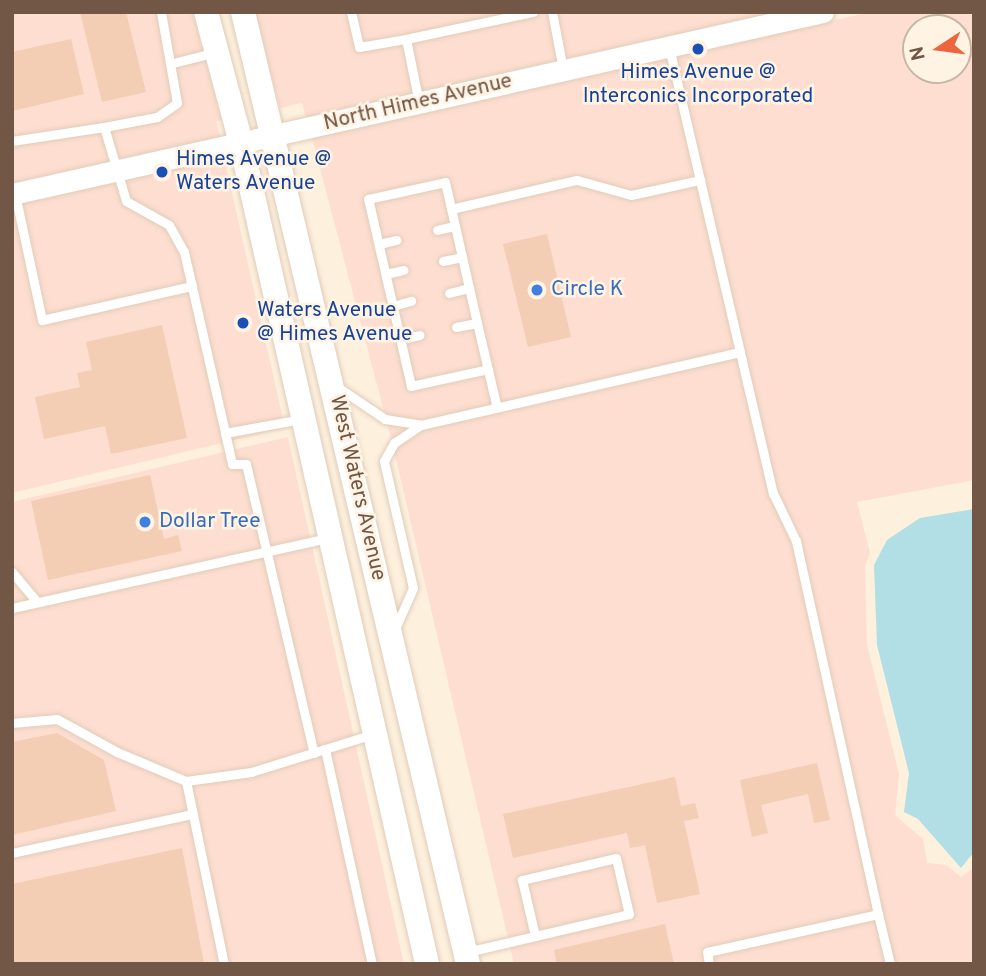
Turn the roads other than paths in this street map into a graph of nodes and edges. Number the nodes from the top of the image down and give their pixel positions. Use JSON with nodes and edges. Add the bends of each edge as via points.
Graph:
{"nodes":[{"id":1,"x":161,"y":12,"type":"edge"},
{"id":2,"x":206,"y":12,"type":"edge"},
{"id":3,"x":243,"y":12,"type":"edge"},
{"id":4,"x":351,"y":12,"type":"edge"},
{"id":5,"x":533,"y":12,"type":"edge"},
{"id":6,"x":552,"y":12,"type":"edge"},
{"id":7,"x":823,"y":12,"type":"edge"},
{"id":8,"x":406,"y":40,"type":"junction"},
{"id":9,"x":669,"y":47,"type":"junction"},
{"id":10,"x":216,"y":52,"type":"junction"},
{"id":11,"x":173,"y":63,"type":"junction"},
{"id":12,"x":564,"y":71,"type":"junction"},
{"id":13,"x":419,"y":103,"type":"junction"},
{"id":14,"x":104,"y":127,"type":"junction"},
{"id":15,"x":275,"y":135,"type":"junction"},
{"id":16,"x":12,"y":141,"type":"edge"},
{"id":17,"x":241,"y":143,"type":"junction"},
{"id":18,"x":113,"y":172,"type":"junction"},
{"id":19,"x":700,"y":180,"type":"junction"},
{"id":20,"x":13,"y":194,"type":"edge"},
{"id":21,"x":451,"y":209,"type":"junction"},
{"id":22,"x":455,"y":226,"type":"junction"},
{"id":23,"x":437,"y":230,"type":"dead end"},
{"id":24,"x":397,"y":240,"type":"dead end"},
{"id":25,"x":379,"y":244,"type":"junction"},
{"id":26,"x":462,"y":257,"type":"junction"},
{"id":27,"x":443,"y":261,"type":"dead end"},
{"id":28,"x":404,"y":270,"type":"dead end"},
{"id":29,"x":386,"y":274,"type":"junction"},
{"id":30,"x":192,"y":286,"type":"junction"},
{"id":31,"x":469,"y":288,"type":"junction"},
{"id":32,"x":449,"y":293,"type":"dead end"},
{"id":33,"x":411,"y":301,"type":"dead end"},
{"id":34,"x":393,"y":306,"type":"junction"},
{"id":35,"x":477,"y":323,"type":"junction"},
{"id":36,"x":456,"y":327,"type":"dead end"},
{"id":37,"x":420,"y":335,"type":"dead end"},
{"id":38,"x":401,"y":339,"type":"junction"},
{"id":39,"x":740,"y":352,"type":"junction"},
{"id":40,"x":488,"y":369,"type":"junction"},
{"id":41,"x":332,"y":382,"type":"junction"},
{"id":42,"x":497,"y":408,"type":"junction"},
{"id":43,"x":303,"y":418,"type":"junction"},
{"id":44,"x":421,"y":425,"type":"junction"},
{"id":45,"x":225,"y":433,"type":"junction"},
{"id":46,"x":330,"y":537,"type":"junction"},
{"id":47,"x":266,"y":552,"type":"junction"},
{"id":48,"x":12,"y":572,"type":"edge"},
{"id":49,"x":37,"y":602,"type":"junction"},
{"id":50,"x":12,"y":608,"type":"edge"},
{"id":51,"x":391,"y":637,"type":"junction"},
{"id":52,"x":12,"y":723,"type":"edge"},
{"id":53,"x":412,"y":726,"type":"junction"},
{"id":54,"x":375,"y":734,"type":"junction"},
{"id":55,"x":325,"y":749,"type":"junction"},
{"id":56,"x":314,"y":753,"type":"junction"},
{"id":57,"x":186,"y":781,"type":"junction"},
{"id":58,"x":193,"y":814,"type":"junction"},
{"id":59,"x":12,"y":853,"type":"edge"},
{"id":60,"x":878,"y":914,"type":"junction"},
{"id":61,"x":535,"y":936,"type":"junction"},
{"id":62,"x":466,"y":958,"type":"edge"},
{"id":63,"x":224,"y":964,"type":"edge"},
{"id":64,"x":372,"y":964,"type":"edge"},
{"id":65,"x":427,"y":964,"type":"edge"},
{"id":66,"x":709,"y":964,"type":"edge"},
{"id":67,"x":890,"y":964,"type":"edge"}],
"edges":[{"from":1,"to":11,"type":"lane"},
{"from":2,"to":10,"type":"main road","name":"West Waters Avenue"},
{"from":3,"to":15,"type":"main road","name":"West Waters Avenue"},
{"from":4,"to":8,"type":"lane","via":[[359,47]]},
{"from":5,"to":8,"type":"lane"},
{"from":6,"to":12,"type":"lane"},
{"from":7,"to":9,"type":"street","name":"North Himes Avenue"},
{"from":8,"to":13,"type":"lane"},
{"from":9,"to":12,"type":"street","name":"North Himes Avenue"},
{"from":9,"to":19,"type":"lane"},
{"from":10,"to":11,"type":"lane"},
{"from":10,"to":17,"type":"main road","name":"West Waters Avenue"},
{"from":11,"to":14,"type":"lane","via":[[177,103],[157,117]]},
{"from":12,"to":13,"type":"street","name":"North Himes Avenue"},
{"from":13,"to":15,"type":"street","name":"North Himes Avenue"},
{"from":14,"to":16,"type":"lane"},
{"from":14,"to":18,"type":"lane"},
{"from":15,"to":17,"type":"street","name":"North Himes Avenue"},
{"from":15,"to":41,"type":"main road","name":"West Waters Avenue"},
{"from":17,"to":18,"type":"street","name":"North Himes Avenue"},
{"from":17,"to":43,"type":"main road","name":"West Waters Avenue"},
{"from":18,"to":20,"type":"street","name":"North Himes Avenue"},
{"from":18,"to":30,"type":"lane","via":[[126,201],[176,235]]},
{"from":19,"to":21,"type":"lane","via":[[631,195],[577,180]]},
{"from":19,"to":39,"type":"lane"},
{"from":20,"to":30,"type":"lane","via":[[42,320]]},
{"from":21,"to":22,"type":"lane"},
{"from":21,"to":25,"type":"lane","via":[[445,183],[368,199]]},
{"from":22,"to":23,"type":"lane"},
{"from":22,"to":26,"type":"lane"},
{"from":24,"to":25,"type":"lane"},
{"from":25,"to":29,"type":"lane"},
{"from":26,"to":27,"type":"lane"},
{"from":26,"to":31,"type":"lane"},
{"from":28,"to":29,"type":"lane"},
{"from":29,"to":34,"type":"lane"},
{"from":30,"to":45,"type":"lane"},
{"from":31,"to":32,"type":"lane"},
{"from":31,"to":35,"type":"lane"},
{"from":33,"to":34,"type":"lane"},
{"from":34,"to":38,"type":"lane"},
{"from":35,"to":36,"type":"lane"},
{"from":35,"to":40,"type":"lane"},
{"from":37,"to":38,"type":"lane"},
{"from":38,"to":40,"type":"lane","via":[[411,386]]},
{"from":39,"to":42,"type":"lane"},
{"from":39,"to":60,"type":"lane","via":[[773,493],[796,541]]},
{"from":40,"to":42,"type":"lane"},
{"from":41,"to":44,"type":"lane","via":[[359,406],[385,419]]},
{"from":41,"to":51,"type":"main road","name":"West Waters Avenue"},
{"from":42,"to":44,"type":"lane"},
{"from":43,"to":45,"type":"lane"},
{"from":43,"to":46,"type":"main road","name":"West Waters Avenue"},
{"from":44,"to":51,"type":"lane","via":[[394,443],[384,461],[413,588]]},
{"from":45,"to":47,"type":"lane","via":[[232,464],[246,464]]},
{"from":46,"to":47,"type":"lane"},
{"from":46,"to":53,"type":"main road","via":[[362,550],[394,684]]},
{"from":46,"to":54,"type":"main road","name":"West Waters Avenue"},
{"from":47,"to":49,"type":"lane"},
{"from":47,"to":56,"type":"lane"},
{"from":48,"to":49,"type":"lane"},
{"from":49,"to":50,"type":"lane"},
{"from":51,"to":53,"type":"main road","name":"West Waters Avenue"},
{"from":52,"to":57,"type":"lane","via":[[57,719],[117,752]]},
{"from":53,"to":62,"type":"main road","name":"West Waters Avenue"},
{"from":54,"to":55,"type":"lane"},
{"from":54,"to":65,"type":"main road","name":"West Waters Avenue"},
{"from":55,"to":56,"type":"lane"},
{"from":55,"to":64,"type":"lane"},
{"from":56,"to":57,"type":"lane","via":[[251,772]]},
{"from":57,"to":58,"type":"lane"},
{"from":58,"to":59,"type":"lane"},
{"from":58,"to":63,"type":"lane"},
{"from":60,"to":66,"type":"lane","via":[[707,952]]},
{"from":60,"to":67,"type":"lane"},
{"from":61,"to":61,"type":"lane","via":[[629,914],[616,858],[522,880]]},
{"from":61,"to":62,"type":"lane"}]}
